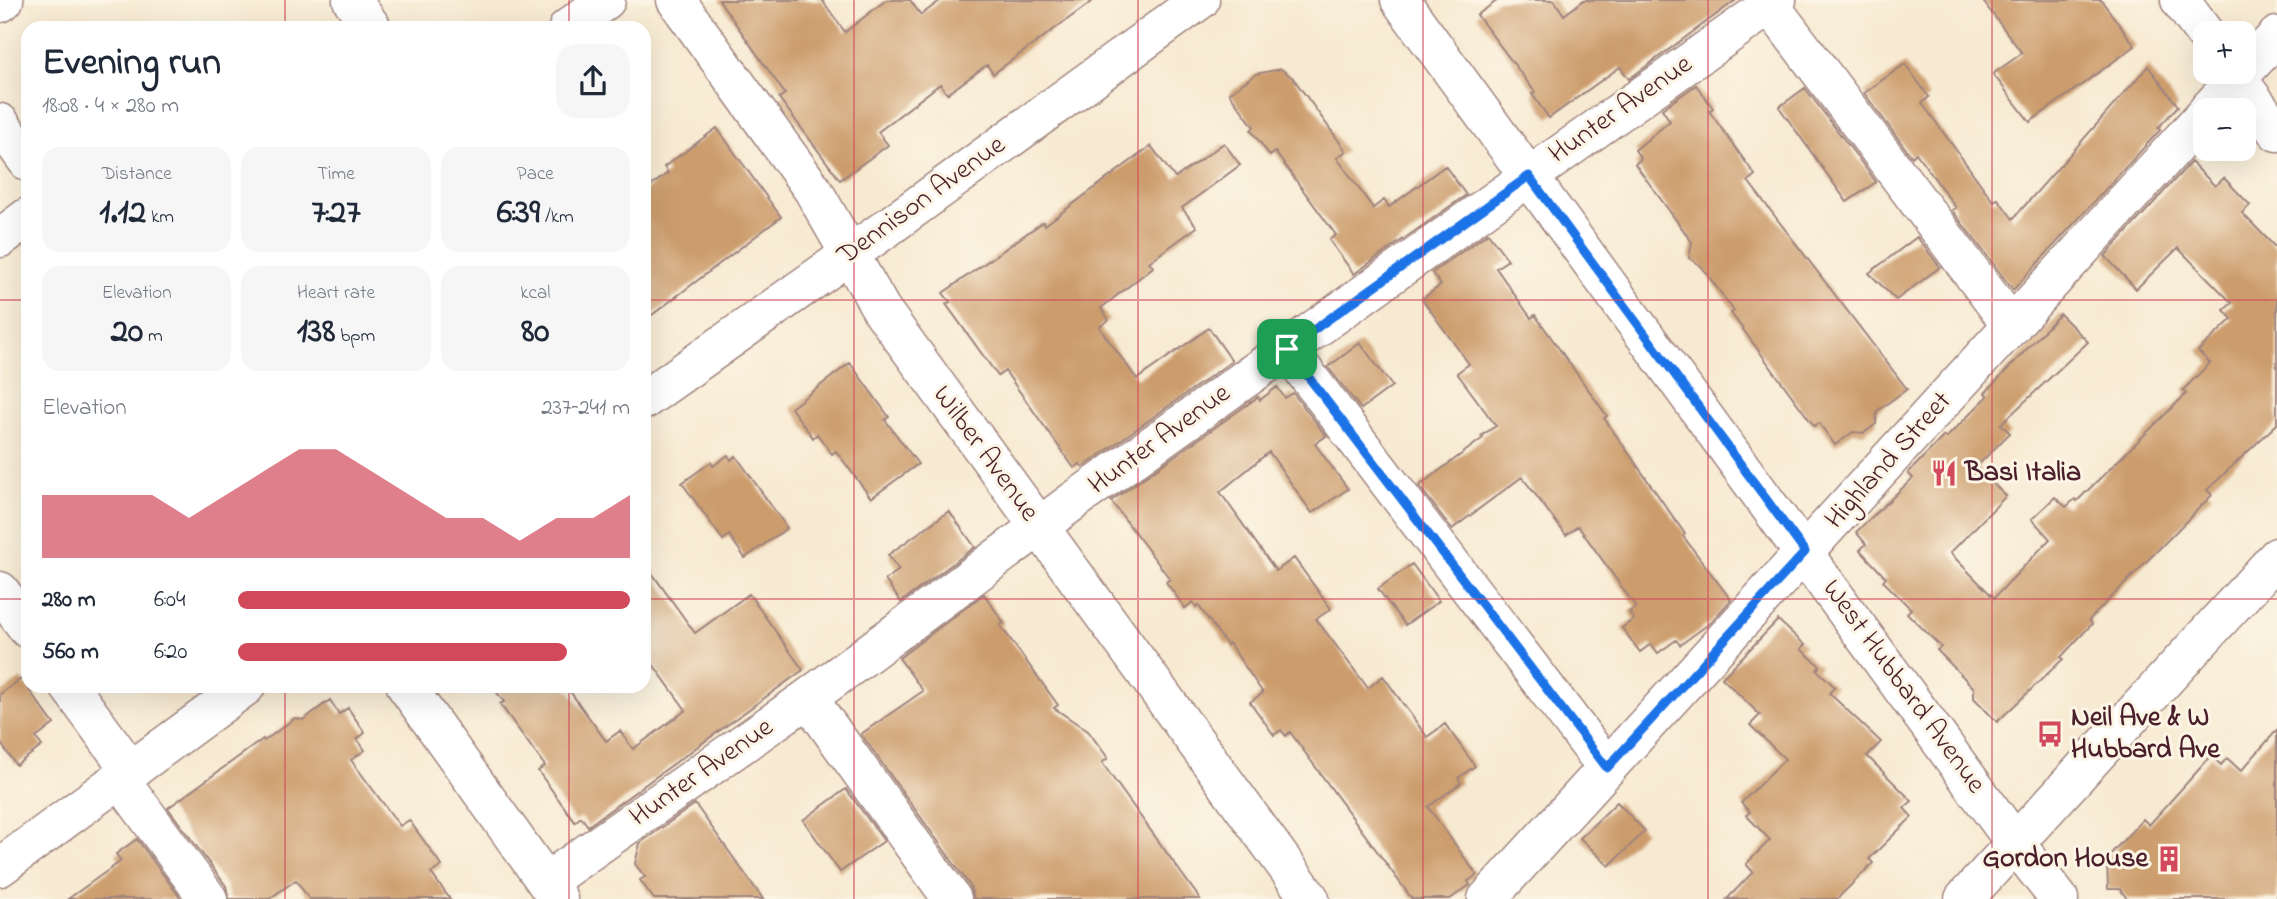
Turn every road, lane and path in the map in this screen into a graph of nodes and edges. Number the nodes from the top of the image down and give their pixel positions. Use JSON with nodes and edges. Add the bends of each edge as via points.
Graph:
{"nodes":[{"id":1,"x":352,"y":0,"type":"edge"},
{"id":2,"x":606,"y":0,"type":"edge"},
{"id":3,"x":676,"y":0,"type":"edge"},
{"id":4,"x":1400,"y":0,"type":"edge"},
{"id":5,"x":2180,"y":0,"type":"edge"},
{"id":6,"x":1195,"y":1,"type":"edge"},
{"id":7,"x":1774,"y":2,"type":"edge"},
{"id":8,"x":367,"y":21,"type":"edge"},
{"id":9,"x":578,"y":21,"type":"edge"},
{"id":10,"x":2195,"y":21,"type":"edge"},
{"id":11,"x":2277,"y":36,"type":"edge"},
{"id":12,"x":2256,"y":56,"type":"edge"},
{"id":13,"x":2228,"y":84,"type":"edge"},
{"id":14,"x":2242,"y":84,"type":"edge"},
{"id":15,"x":2218,"y":98,"type":"edge"},
{"id":16,"x":0,"y":123,"type":"edge"},
{"id":17,"x":2193,"y":127,"type":"edge"},
{"id":18,"x":2277,"y":132,"type":"edge"},
{"id":19,"x":21,"y":152,"type":"edge"},
{"id":20,"x":1529,"y":176,"type":"junction"},
{"id":21,"x":21,"y":222,"type":"edge"},
{"id":22,"x":0,"y":239,"type":"edge"},
{"id":23,"x":850,"y":253,"type":"junction"},
{"id":24,"x":2012,"y":326,"type":"junction"},
{"id":25,"x":1287,"y":349,"type":"junction"},
{"id":26,"x":651,"y":395,"type":"edge"},
{"id":27,"x":1038,"y":527,"type":"junction"},
{"id":28,"x":1805,"y":552,"type":"junction"},
{"id":29,"x":2277,"y":557,"type":"edge"},
{"id":30,"x":0,"y":591,"type":"edge"},
{"id":31,"x":21,"y":620,"type":"edge"},
{"id":32,"x":73,"y":693,"type":"edge"},
{"id":33,"x":236,"y":693,"type":"edge"},
{"id":34,"x":411,"y":693,"type":"edge"},
{"id":35,"x":808,"y":698,"type":"junction"},
{"id":36,"x":1607,"y":768,"type":"junction"},
{"id":37,"x":125,"y":775,"type":"junction"},
{"id":38,"x":2015,"y":843,"type":"junction"},
{"id":39,"x":0,"y":867,"type":"edge"},
{"id":40,"x":552,"y":891,"type":"edge"},
{"id":41,"x":208,"y":899,"type":"edge"},
{"id":42,"x":952,"y":899,"type":"edge"},
{"id":43,"x":1310,"y":899,"type":"edge"},
{"id":44,"x":1487,"y":899,"type":"edge"},
{"id":45,"x":1964,"y":899,"type":"edge"},
{"id":46,"x":2059,"y":899,"type":"edge"}],
"edges":[{"from":1,"to":8,"type":"street"},
{"from":2,"to":9,"type":"street"},
{"from":3,"to":23,"type":"street","name":"Wilber Avenue","via":[[813,190]]},
{"from":4,"to":20,"type":"street","name":"West Hubbard Avenue"},
{"from":5,"to":10,"type":"street"},
{"from":6,"to":23,"type":"street","name":"Dennison Avenue"},
{"from":7,"to":20,"type":"street","name":"Hunter Avenue"},
{"from":7,"to":24,"type":"street"},
{"from":11,"to":12,"type":"street","name":"Highland Street"},
{"from":13,"to":15,"type":"street","name":"Highland Street"},
{"from":14,"to":18,"type":"street"},
{"from":16,"to":19,"type":"street"},
{"from":17,"to":24,"type":"street","name":"Highland Street"},
{"from":20,"to":25,"type":"street","name":"Hunter Avenue"},
{"from":20,"to":28,"type":"street","name":"West Hubbard Avenue"},
{"from":21,"to":22,"type":"street"},
{"from":23,"to":26,"type":"street","name":"Dennison Avenue"},
{"from":23,"to":27,"type":"street","name":"Wilber Avenue","via":[[881,309]]},
{"from":24,"to":28,"type":"street","name":"Highland Street"},
{"from":25,"to":27,"type":"street","name":"Hunter Avenue"},
{"from":25,"to":36,"type":"street"},
{"from":27,"to":35,"type":"street","name":"Hunter Avenue"},
{"from":27,"to":43,"type":"street","name":"Wilber Avenue"},
{"from":28,"to":36,"type":"street","name":"Highland Street"},
{"from":28,"to":38,"type":"street","name":"West Hubbard Avenue"},
{"from":29,"to":38,"type":"street"},
{"from":30,"to":31,"type":"street"},
{"from":32,"to":37,"type":"street"},
{"from":33,"to":37,"type":"street"},
{"from":34,"to":40,"type":"street"},
{"from":35,"to":40,"type":"street","name":"Hunter Avenue"},
{"from":35,"to":42,"type":"street"},
{"from":36,"to":44,"type":"street","name":"Highland Street"},
{"from":37,"to":39,"type":"street"},
{"from":37,"to":41,"type":"street"},
{"from":38,"to":45,"type":"street"},
{"from":38,"to":46,"type":"street","name":"West Hubbard Avenue"}]}
